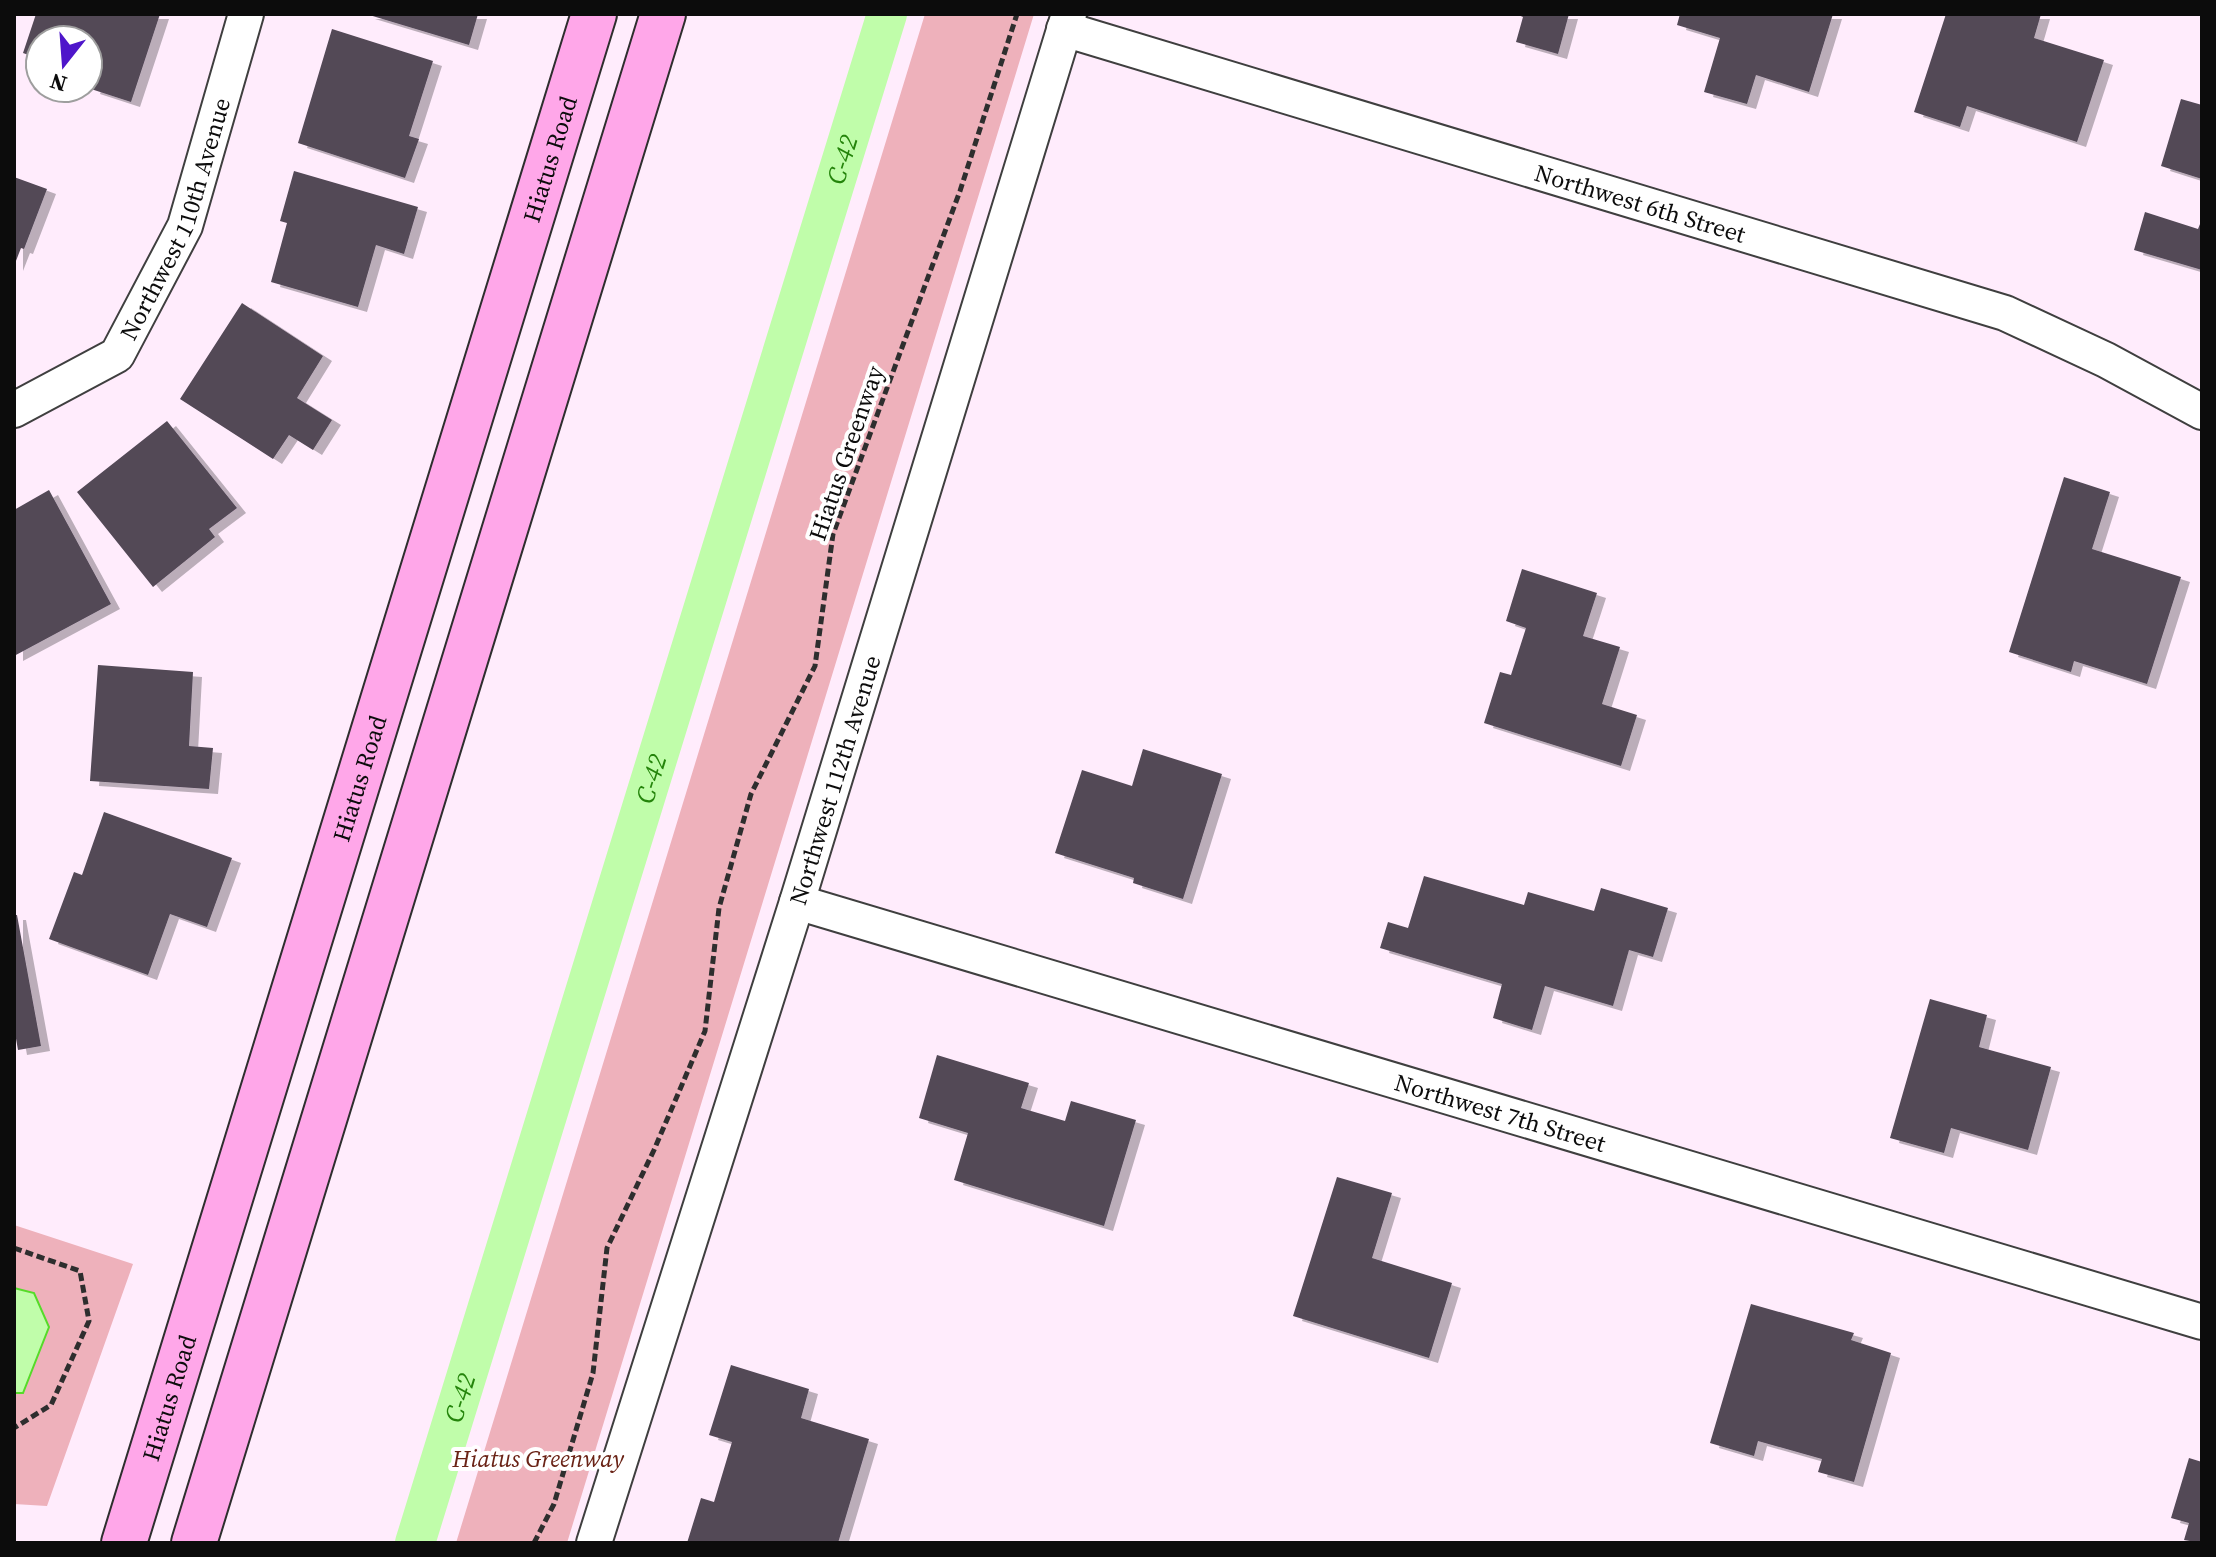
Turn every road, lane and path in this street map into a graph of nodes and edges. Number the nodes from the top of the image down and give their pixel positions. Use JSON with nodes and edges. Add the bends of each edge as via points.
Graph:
{"nodes":[{"id":1,"x":246,"y":14,"type":"edge"},
{"id":2,"x":594,"y":14,"type":"edge"},
{"id":3,"x":663,"y":14,"type":"edge"},
{"id":4,"x":1017,"y":14,"type":"edge"},
{"id":5,"x":1067,"y":22,"type":"edge"},
{"id":6,"x":14,"y":410,"type":"edge"},
{"id":7,"x":2202,"y":412,"type":"edge"},
{"id":8,"x":797,"y":902,"type":"junction"},
{"id":9,"x":14,"y":1248,"type":"edge"},
{"id":10,"x":2202,"y":1322,"type":"edge"},
{"id":11,"x":14,"y":1428,"type":"edge"},
{"id":12,"x":124,"y":1543,"type":"edge"},
{"id":13,"x":194,"y":1543,"type":"edge"},
{"id":14,"x":534,"y":1543,"type":"edge"},
{"id":15,"x":594,"y":1543,"type":"edge"}],
"edges":[{"from":1,"to":6,"type":"street","name":"Northwest 110th Avenue","via":[[185,226],[117,355]]},
{"from":2,"to":12,"type":"main road","name":"Hiatus Road"},
{"from":3,"to":13,"type":"main road"},
{"from":4,"to":14,"type":"path","name":"Hiatus Greenway","via":[[960,191],[833,534],[815,666],[751,794],[719,908],[705,1031],[607,1248],[593,1373],[554,1504]]},
{"from":5,"to":7,"type":"street","name":"Northwest 6th Street","via":[[2005,313]]},
{"from":5,"to":8,"type":"street","name":"Northwest 112th Avenue"},
{"from":8,"to":10,"type":"street","name":"Northwest 7th Street"},
{"from":8,"to":15,"type":"street","name":"Northwest 112th Avenue"},
{"from":9,"to":11,"type":"path","via":[[80,1271],[89,1321],[51,1405]]}]}
